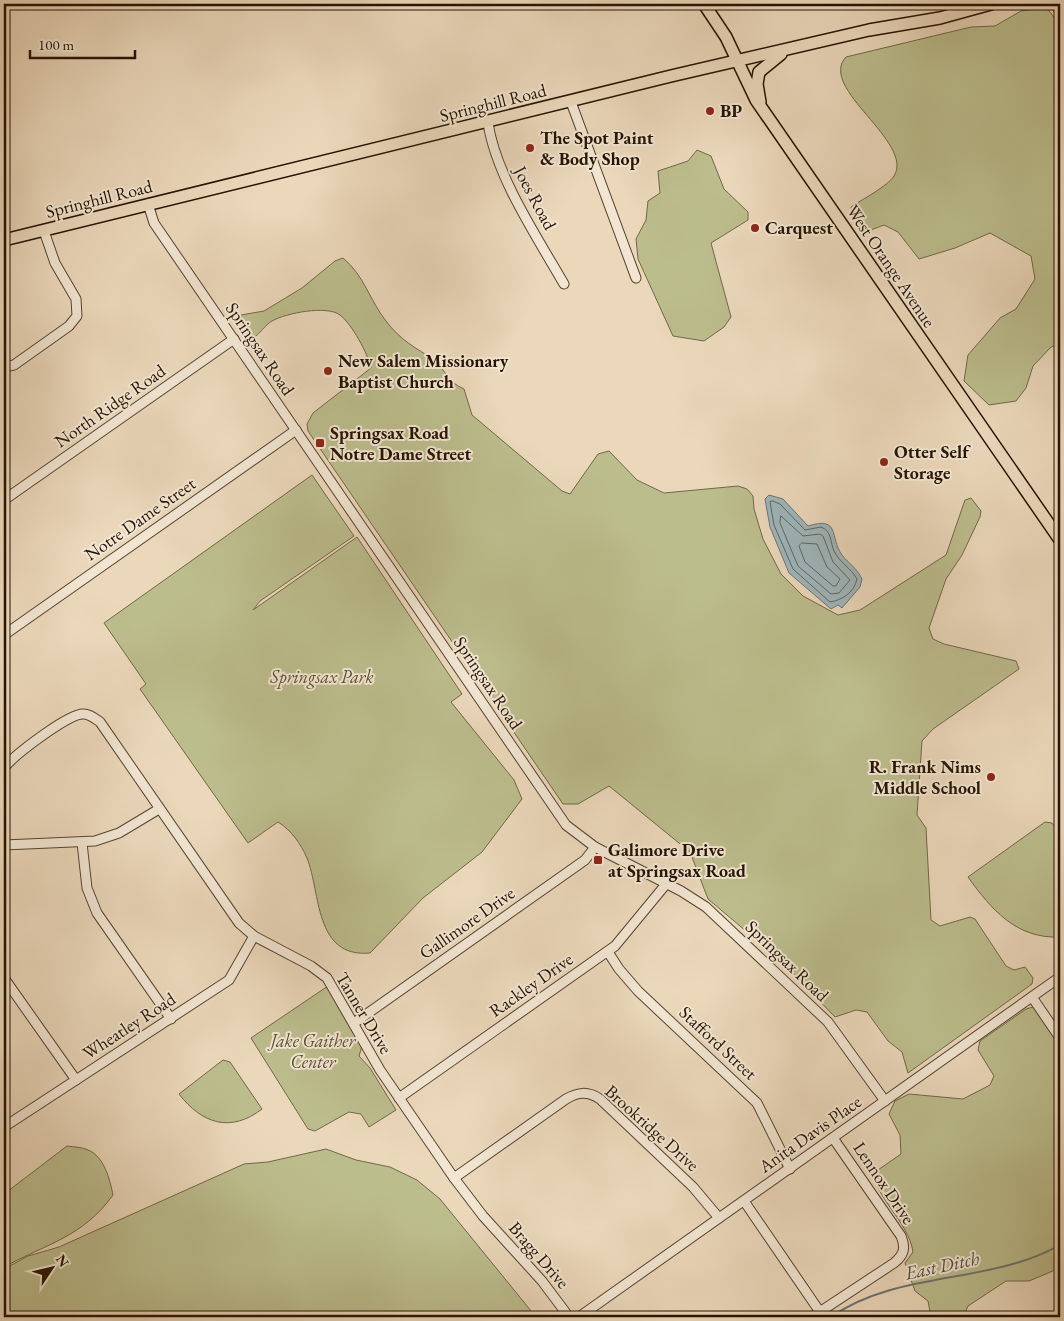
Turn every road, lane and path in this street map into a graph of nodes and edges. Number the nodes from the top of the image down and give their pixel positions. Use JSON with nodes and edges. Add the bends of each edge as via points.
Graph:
{"nodes":[{"id":1,"x":704,"y":4,"type":"edge"},
{"id":2,"x":991,"y":4,"type":"edge"},
{"id":3,"x":1055,"y":4,"type":"edge"},
{"id":4,"x":1060,"y":11,"type":"edge"},
{"id":5,"x":788,"y":50,"type":"junction"},
{"id":6,"x":737,"y":62,"type":"junction"},
{"id":7,"x":572,"y":102,"type":"junction"},
{"id":8,"x":764,"y":113,"type":"junction"},
{"id":9,"x":488,"y":123,"type":"junction"},
{"id":10,"x":148,"y":204,"type":"junction"},
{"id":11,"x":44,"y":231,"type":"junction"},
{"id":12,"x":4,"y":240,"type":"edge"},
{"id":13,"x":636,"y":278,"type":"dead end"},
{"id":14,"x":564,"y":284,"type":"dead end"},
{"id":15,"x":234,"y":339,"type":"junction"},
{"id":16,"x":4,"y":367,"type":"edge"},
{"id":17,"x":296,"y":430,"type":"junction"},
{"id":18,"x":4,"y":500,"type":"edge"},
{"id":19,"x":1060,"y":540,"type":"edge"},
{"id":20,"x":4,"y":635,"type":"edge"},
{"id":21,"x":4,"y":768,"type":"edge"},
{"id":22,"x":159,"y":809,"type":"junction"},
{"id":23,"x":82,"y":843,"type":"junction"},
{"id":24,"x":4,"y":844,"type":"edge"},
{"id":25,"x":595,"y":847,"type":"junction"},
{"id":26,"x":667,"y":883,"type":"junction"},
{"id":27,"x":254,"y":936,"type":"junction"},
{"id":28,"x":608,"y":952,"type":"junction"},
{"id":29,"x":1060,"y":977,"type":"edge"},
{"id":30,"x":4,"y":978,"type":"edge"},
{"id":31,"x":1032,"y":997,"type":"junction"},
{"id":32,"x":171,"y":1018,"type":"junction"},
{"id":33,"x":354,"y":1023,"type":"junction"},
{"id":34,"x":1060,"y":1038,"type":"edge"},
{"id":35,"x":76,"y":1080,"type":"junction"},
{"id":36,"x":399,"y":1098,"type":"junction"},
{"id":37,"x":885,"y":1101,"type":"junction"},
{"id":38,"x":4,"y":1127,"type":"edge"},
{"id":39,"x":833,"y":1138,"type":"junction"},
{"id":40,"x":790,"y":1168,"type":"junction"},
{"id":41,"x":454,"y":1178,"type":"junction"},
{"id":42,"x":744,"y":1201,"type":"junction"},
{"id":43,"x":483,"y":1216,"type":"joint"},
{"id":44,"x":720,"y":1218,"type":"junction"},
{"id":45,"x":816,"y":1315,"type":"edge"},
{"id":46,"x":569,"y":1317,"type":"edge"},
{"id":47,"x":579,"y":1317,"type":"edge"}],
"edges":[{"from":1,"to":6,"type":"main road","name":"West Orange Avenue","via":[[726,37]]},
{"from":2,"to":5,"type":"main road","name":"Springhill Road"},
{"from":3,"to":4,"type":"street"},
{"from":5,"to":6,"type":"main road","name":"Springhill Road"},
{"from":5,"to":8,"type":"main road","via":[[759,72],[757,90]]},
{"from":6,"to":7,"type":"main road","name":"Springhill Road"},
{"from":6,"to":8,"type":"main road","name":"West Orange Avenue"},
{"from":7,"to":9,"type":"main road","name":"Springhill Road"},
{"from":7,"to":13,"type":"street"},
{"from":8,"to":19,"type":"main road","name":"West Orange Avenue"},
{"from":9,"to":10,"type":"main road","name":"Springhill Road"},
{"from":9,"to":14,"type":"street","name":"Joes Road","via":[[496,158]]},
{"from":10,"to":11,"type":"main road","name":"Springhill Road"},
{"from":10,"to":15,"type":"street","name":"Springsax Road","via":[[154,223]]},
{"from":11,"to":12,"type":"main road","name":"Springhill Road"},
{"from":11,"to":16,"type":"street","via":[[55,263],[76,299],[77,316],[69,326],[14,365]]},
{"from":15,"to":17,"type":"street","name":"Springsax Road"},
{"from":15,"to":18,"type":"street","name":"North Ridge Road"},
{"from":17,"to":20,"type":"street","name":"Notre Dame Street"},
{"from":17,"to":25,"type":"street","name":"Springsax Road","via":[[552,807],[574,833]]},
{"from":21,"to":22,"type":"street","name":"Tanner Drive","via":[[18,754],[70,717],[84,713],[92,715]]},
{"from":22,"to":23,"type":"street","via":[[119,833]]},
{"from":22,"to":27,"type":"street","name":"Tanner Drive","via":[[235,917]]},
{"from":23,"to":24,"type":"street"},
{"from":23,"to":32,"type":"street","via":[[87,888],[97,913]]},
{"from":25,"to":26,"type":"street","name":"Springsax Road"},
{"from":25,"to":33,"type":"street","name":"Gallimore Drive","via":[[586,860]]},
{"from":26,"to":28,"type":"street","name":"Rackley Drive"},
{"from":26,"to":37,"type":"street","name":"Springsax Road","via":[[706,907],[805,998],[842,1040]]},
{"from":27,"to":32,"type":"street","name":"Wheatley Road","via":[[229,980]]},
{"from":27,"to":33,"type":"street","name":"Tanner Drive","via":[[327,978]]},
{"from":28,"to":36,"type":"street","name":"Rackley Drive"},
{"from":28,"to":40,"type":"street","name":"Stafford Street","via":[[638,990],[757,1103]]},
{"from":29,"to":31,"type":"street","name":"Anita Davis Place"},
{"from":30,"to":35,"type":"street"},
{"from":31,"to":34,"type":"street"},
{"from":31,"to":37,"type":"street","name":"Anita Davis Place"},
{"from":32,"to":35,"type":"street","name":"Wheatley Road"},
{"from":33,"to":36,"type":"street","name":"Tanner Drive"},
{"from":35,"to":38,"type":"street","name":"Wheatley Road"},
{"from":36,"to":41,"type":"street","name":"Tanner Drive"},
{"from":37,"to":39,"type":"street","name":"Anita Davis Place"},
{"from":39,"to":40,"type":"street","name":"Anita Davis Place"},
{"from":39,"to":45,"type":"street","name":"Lennox Drive","via":[[901,1236],[904,1248],[898,1260]]},
{"from":40,"to":42,"type":"street","name":"Anita Davis Place"},
{"from":41,"to":43,"type":"street","name":"Tanner Drive"},
{"from":41,"to":44,"type":"street","name":"Brookridge Drive","via":[[566,1100],[578,1094],[589,1094],[600,1099],[693,1187]]},
{"from":42,"to":44,"type":"street","name":"Anita Davis Place"},
{"from":42,"to":45,"type":"street"},
{"from":43,"to":46,"type":"street","name":"Bragg Drive","via":[[542,1281]]},
{"from":44,"to":47,"type":"street","name":"Anita Davis Place"}]}
